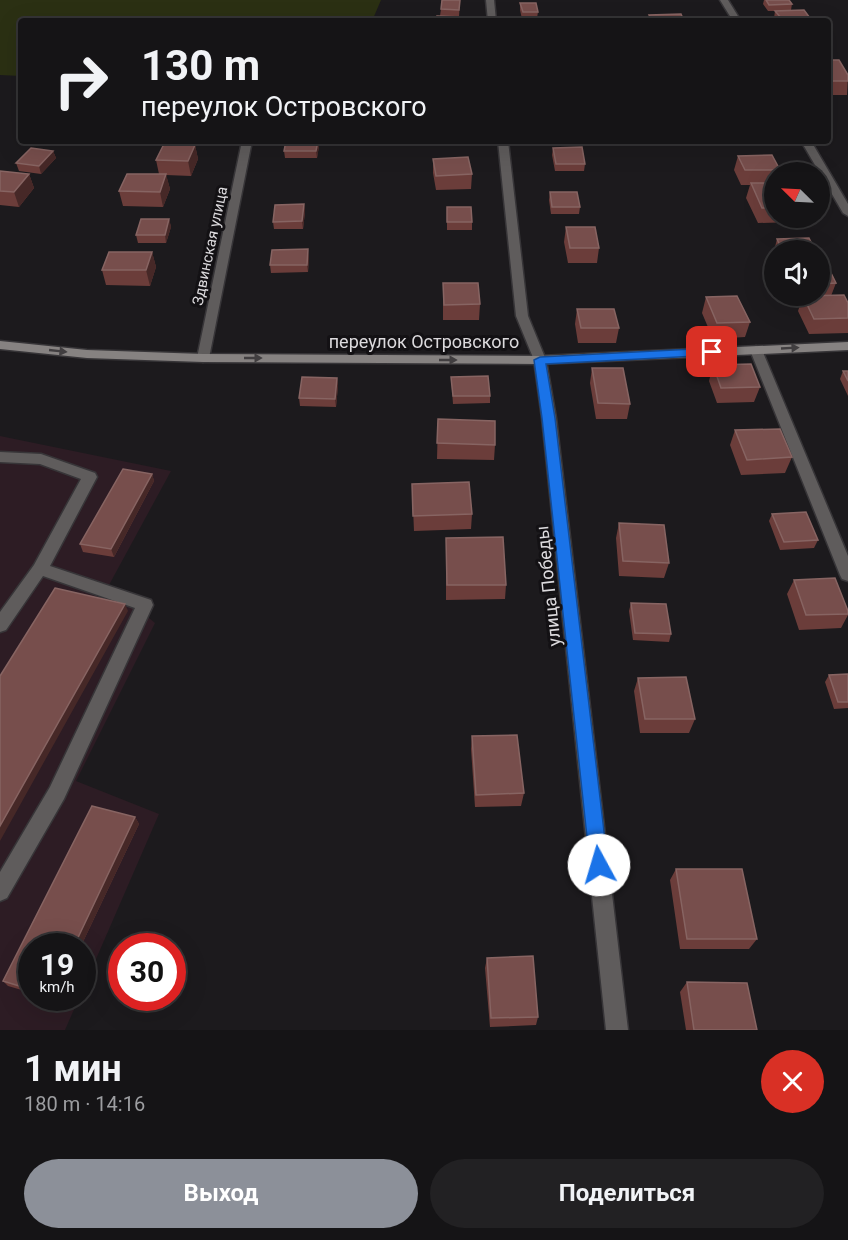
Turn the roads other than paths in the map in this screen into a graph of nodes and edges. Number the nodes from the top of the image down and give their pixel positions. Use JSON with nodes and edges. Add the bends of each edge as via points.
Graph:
{"nodes":[{"id":1,"x":490,"y":0,"type":"edge"},
{"id":2,"x":724,"y":0,"type":"edge"},
{"id":3,"x":492,"y":18,"type":"edge"},
{"id":4,"x":735,"y":18,"type":"edge"},
{"id":5,"x":246,"y":144,"type":"edge"},
{"id":6,"x":502,"y":144,"type":"edge"},
{"id":7,"x":808,"y":144,"type":"edge"},
{"id":8,"x":848,"y":213,"type":"edge"},
{"id":9,"x":0,"y":345,"type":"edge"},
{"id":10,"x":848,"y":346,"type":"edge"},
{"id":11,"x":756,"y":350,"type":"junction"},
{"id":12,"x":202,"y":358,"type":"junction"},
{"id":13,"x":540,"y":360,"type":"junction"},
{"id":14,"x":0,"y":457,"type":"edge"},
{"id":15,"x":40,"y":569,"type":"junction"},
{"id":16,"x":848,"y":575,"type":"edge"},
{"id":17,"x":0,"y":625,"type":"edge"},
{"id":18,"x":0,"y":891,"type":"edge"},
{"id":19,"x":617,"y":1030,"type":"edge"}],
"edges":[{"from":1,"to":3,"type":"street"},
{"from":2,"to":4,"type":"street"},
{"from":5,"to":12,"type":"street","name":"Здвинская улица"},
{"from":6,"to":13,"type":"street","name":"улица Победы","via":[[522,316]]},
{"from":7,"to":8,"type":"street"},
{"from":9,"to":12,"type":"street","name":"переулок Островского","one_way":true,"via":[[87,354]]},
{"from":11,"to":10,"type":"street","name":"переулок Островского","one_way":true},
{"from":11,"to":13,"type":"street","name":"переулок Островского"},
{"from":11,"to":16,"type":"street"},
{"from":12,"to":13,"type":"street","name":"переулок Островского","one_way":true},
{"from":13,"to":19,"type":"street","name":"улица Победы"},
{"from":14,"to":15,"type":"street","via":[[40,459],[90,477]]},
{"from":15,"to":17,"type":"street"},
{"from":15,"to":18,"type":"street","via":[[145,605],[57,793]]}]}
